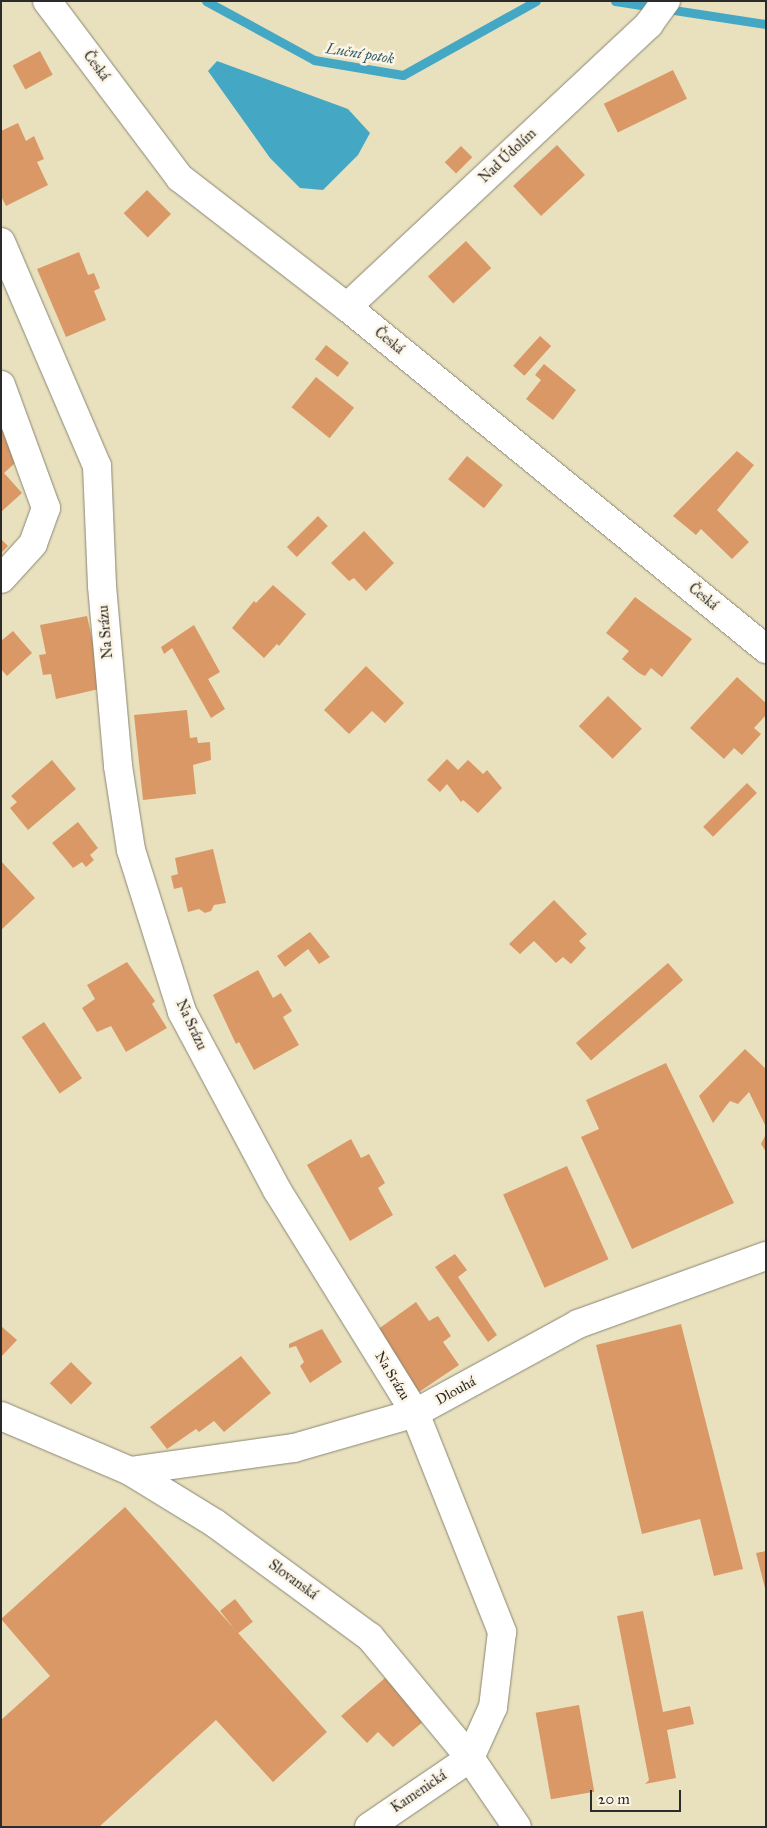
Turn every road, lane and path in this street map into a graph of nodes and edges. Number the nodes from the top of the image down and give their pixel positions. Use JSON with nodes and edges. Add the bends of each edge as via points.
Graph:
{"nodes":[{"id":1,"x":47,"y":1,"type":"edge"},
{"id":2,"x":666,"y":1,"type":"edge"},
{"id":3,"x":1,"y":242,"type":"edge"},
{"id":4,"x":347,"y":307,"type":"junction"},
{"id":5,"x":1,"y":385,"type":"edge"},
{"id":6,"x":1,"y":580,"type":"edge"},
{"id":7,"x":766,"y":649,"type":"edge"},
{"id":8,"x":766,"y":1256,"type":"edge"},
{"id":9,"x":415,"y":1413,"type":"junction"},
{"id":10,"x":1,"y":1416,"type":"edge"},
{"id":11,"x":130,"y":1471,"type":"junction"},
{"id":12,"x":470,"y":1758,"type":"junction"},
{"id":13,"x":369,"y":1827,"type":"edge"},
{"id":14,"x":516,"y":1827,"type":"edge"}],
"edges":[{"from":1,"to":4,"type":"street","name":"Česká","via":[[180,178]]},
{"from":2,"to":4,"type":"street","name":"Nad Údolím","via":[[649,24]]},
{"from":3,"to":9,"type":"street","name":"Na Srázu","via":[[97,466],[118,766],[131,850],[182,1012],[277,1190]]},
{"from":4,"to":7,"type":"street","name":"Česká"},
{"from":5,"to":6,"type":"street","via":[[46,508],[33,544]]},
{"from":8,"to":9,"type":"street","name":"Dlouhá","via":[[578,1324]]},
{"from":9,"to":11,"type":"street","name":"Dlouhá","via":[[294,1448]]},
{"from":9,"to":12,"type":"street","name":"Na Srázu","via":[[502,1632],[492,1707]]},
{"from":10,"to":11,"type":"street","name":"Slovanská"},
{"from":11,"to":12,"type":"street","name":"Slovanská","via":[[216,1524],[370,1637]]},
{"from":12,"to":13,"type":"street","name":"Kamenická"},
{"from":12,"to":14,"type":"street","name":"Slovanská"}]}
